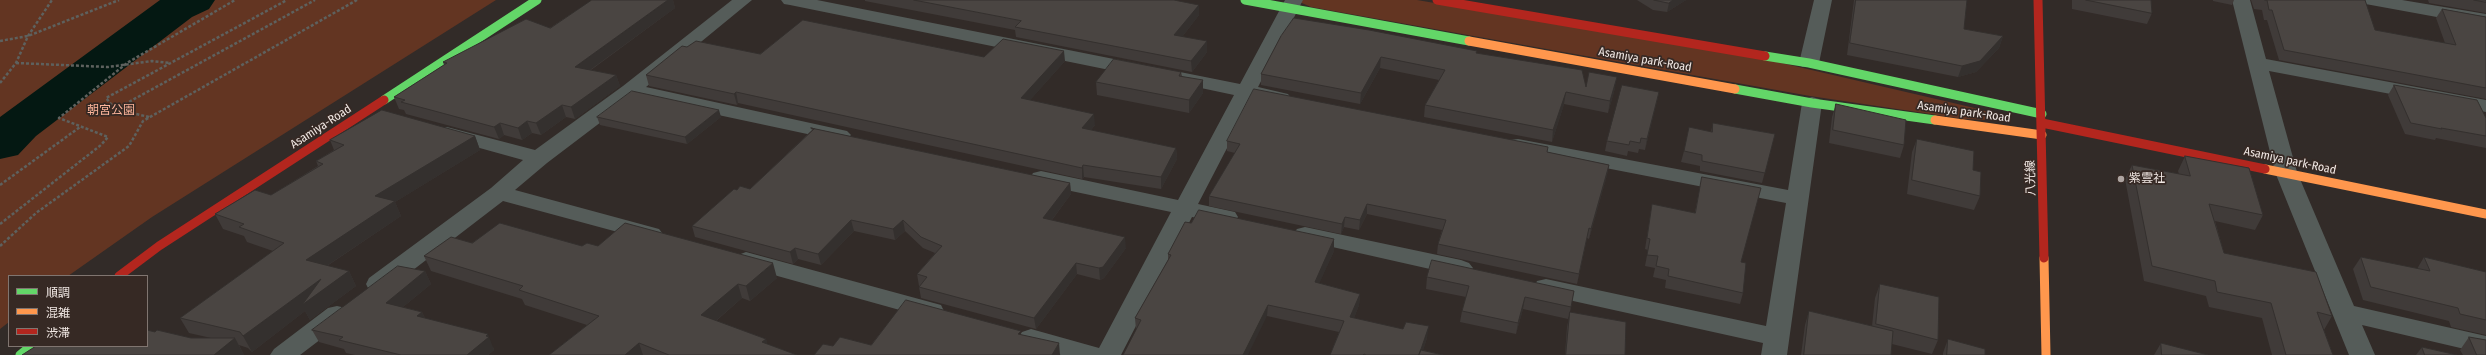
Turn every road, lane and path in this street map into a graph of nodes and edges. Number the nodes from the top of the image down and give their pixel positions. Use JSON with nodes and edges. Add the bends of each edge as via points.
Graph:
{"nodes":[{"id":1,"x":52,"y":0,"type":"edge"},
{"id":2,"x":119,"y":0,"type":"edge"},
{"id":3,"x":235,"y":0,"type":"edge"},
{"id":4,"x":287,"y":0,"type":"edge"},
{"id":5,"x":315,"y":0,"type":"edge"},
{"id":6,"x":357,"y":0,"type":"edge"},
{"id":7,"x":537,"y":0,"type":"edge"},
{"id":8,"x":743,"y":0,"type":"edge"},
{"id":9,"x":790,"y":0,"type":"edge"},
{"id":10,"x":1245,"y":0,"type":"edge"},
{"id":11,"x":1437,"y":0,"type":"edge"},
{"id":12,"x":1823,"y":0,"type":"edge"},
{"id":13,"x":2038,"y":0,"type":"edge"},
{"id":14,"x":2241,"y":0,"type":"edge"},
{"id":15,"x":2371,"y":0,"type":"edge"},
{"id":16,"x":1292,"y":4,"type":"edge"},
{"id":17,"x":2486,"y":20,"type":"edge"},
{"id":18,"x":28,"y":36,"type":"junction"},
{"id":19,"x":0,"y":41,"type":"edge"},
{"id":20,"x":16,"y":63,"type":"junction"},
{"id":21,"x":127,"y":63,"type":"junction"},
{"id":22,"x":171,"y":63,"type":"junction"},
{"id":23,"x":1809,"y":63,"type":"junction"},
{"id":24,"x":2257,"y":63,"type":"junction"},
{"id":25,"x":0,"y":83,"type":"edge"},
{"id":26,"x":630,"y":90,"type":"junction"},
{"id":27,"x":1248,"y":92,"type":"junction"},
{"id":28,"x":1302,"y":102,"type":"edge"},
{"id":29,"x":1812,"y":103,"type":"junction"},
{"id":30,"x":2486,"y":106,"type":"edge"},
{"id":31,"x":115,"y":109,"type":"junction"},
{"id":32,"x":366,"y":111,"type":"junction"},
{"id":33,"x":150,"y":117,"type":"junction"},
{"id":34,"x":389,"y":117,"type":"edge"},
{"id":35,"x":2042,"y":119,"type":"junction"},
{"id":36,"x":81,"y":126,"type":"junction"},
{"id":37,"x":426,"y":127,"type":"edge"},
{"id":38,"x":2042,"y":136,"type":"junction"},
{"id":39,"x":864,"y":140,"type":"edge"},
{"id":40,"x":1503,"y":142,"type":"edge"},
{"id":41,"x":539,"y":158,"type":"junction"},
{"id":42,"x":2286,"y":172,"type":"junction"},
{"id":43,"x":1020,"y":173,"type":"edge"},
{"id":44,"x":0,"y":185,"type":"edge"},
{"id":45,"x":499,"y":193,"type":"junction"},
{"id":46,"x":1798,"y":199,"type":"junction"},
{"id":47,"x":1184,"y":208,"type":"junction"},
{"id":48,"x":2486,"y":214,"type":"edge"},
{"id":49,"x":1246,"y":222,"type":"edge"},
{"id":50,"x":0,"y":224,"type":"edge"},
{"id":51,"x":1285,"y":230,"type":"edge"},
{"id":52,"x":675,"y":240,"type":"edge"},
{"id":53,"x":0,"y":246,"type":"edge"},
{"id":54,"x":728,"y":255,"type":"edge"},
{"id":55,"x":1480,"y":272,"type":"edge"},
{"id":56,"x":120,"y":275,"type":"edge"},
{"id":57,"x":1527,"y":282,"type":"edge"},
{"id":58,"x":2344,"y":312,"type":"junction"},
{"id":59,"x":957,"y":318,"type":"edge"},
{"id":60,"x":1010,"y":332,"type":"edge"},
{"id":61,"x":2486,"y":345,"type":"edge"},
{"id":62,"x":1776,"y":346,"type":"edge"},
{"id":63,"x":30,"y":347,"type":"edge"},
{"id":64,"x":20,"y":355,"type":"edge"},
{"id":65,"x":283,"y":355,"type":"edge"},
{"id":66,"x":1094,"y":355,"type":"edge"},
{"id":67,"x":1108,"y":355,"type":"edge"},
{"id":68,"x":2046,"y":355,"type":"edge"},
{"id":69,"x":2362,"y":355,"type":"edge"}],
"edges":[{"from":1,"to":18,"type":"path"},
{"from":2,"to":18,"type":"path"},
{"from":3,"to":21,"type":"path"},
{"from":4,"to":22,"type":"path"},
{"from":5,"to":31,"type":"path"},
{"from":6,"to":33,"type":"path"},
{"from":7,"to":32,"type":"street","name":"Asamiya-Road"},
{"from":8,"to":26,"type":"street"},
{"from":9,"to":27,"type":"street"},
{"from":10,"to":16,"type":"street","name":"Asamiya park-Road"},
{"from":11,"to":23,"type":"street","name":"Asamiya park-Road"},
{"from":12,"to":23,"type":"street"},
{"from":13,"to":35,"type":"street","name":"八光線"},
{"from":14,"to":24,"type":"street"},
{"from":15,"to":17,"type":"street"},
{"from":16,"to":27,"type":"street"},
{"from":16,"to":29,"type":"street","name":"Asamiya park-Road"},
{"from":18,"to":19,"type":"path"},
{"from":18,"to":20,"type":"path"},
{"from":20,"to":21,"type":"path","via":[[108,67]]},
{"from":20,"to":25,"type":"path"},
{"from":21,"to":22,"type":"path","via":[[152,60]]},
{"from":21,"to":36,"type":"path","via":[[59,118]]},
{"from":22,"to":31,"type":"path","via":[[106,98]]},
{"from":23,"to":35,"type":"street","name":"Asamiya park-Road"},
{"from":24,"to":30,"type":"street"},
{"from":24,"to":42,"type":"street"},
{"from":26,"to":39,"type":"street"},
{"from":26,"to":41,"type":"street"},
{"from":27,"to":28,"type":"street"},
{"from":27,"to":47,"type":"street"},
{"from":29,"to":38,"type":"street","name":"Asamiya park-Road"},
{"from":29,"to":46,"type":"street"},
{"from":31,"to":33,"type":"path"},
{"from":32,"to":34,"type":"street"},
{"from":32,"to":56,"type":"street","name":"Asamiya-Road","via":[[158,246]]},
{"from":33,"to":53,"type":"path","via":[[143,121],[129,146],[36,213]]},
{"from":35,"to":38,"type":"street","name":"八光線"},
{"from":35,"to":42,"type":"street","name":"Asamiya park-Road"},
{"from":36,"to":44,"type":"path"},
{"from":36,"to":50,"type":"path","via":[[108,137]]},
{"from":37,"to":41,"type":"street"},
{"from":38,"to":68,"type":"street","name":"八光線"},
{"from":40,"to":46,"type":"street"},
{"from":41,"to":45,"type":"street"},
{"from":42,"to":48,"type":"street","name":"Asamiya park-Road"},
{"from":42,"to":58,"type":"street"},
{"from":43,"to":47,"type":"street"},
{"from":45,"to":52,"type":"street"},
{"from":45,"to":65,"type":"street"},
{"from":46,"to":62,"type":"street"},
{"from":47,"to":49,"type":"street"},
{"from":47,"to":67,"type":"street"},
{"from":51,"to":55,"type":"street"},
{"from":54,"to":59,"type":"street"},
{"from":57,"to":62,"type":"street"},
{"from":58,"to":61,"type":"street"},
{"from":58,"to":69,"type":"street"},
{"from":60,"to":66,"type":"street"},
{"from":63,"to":64,"type":"street"}]}
